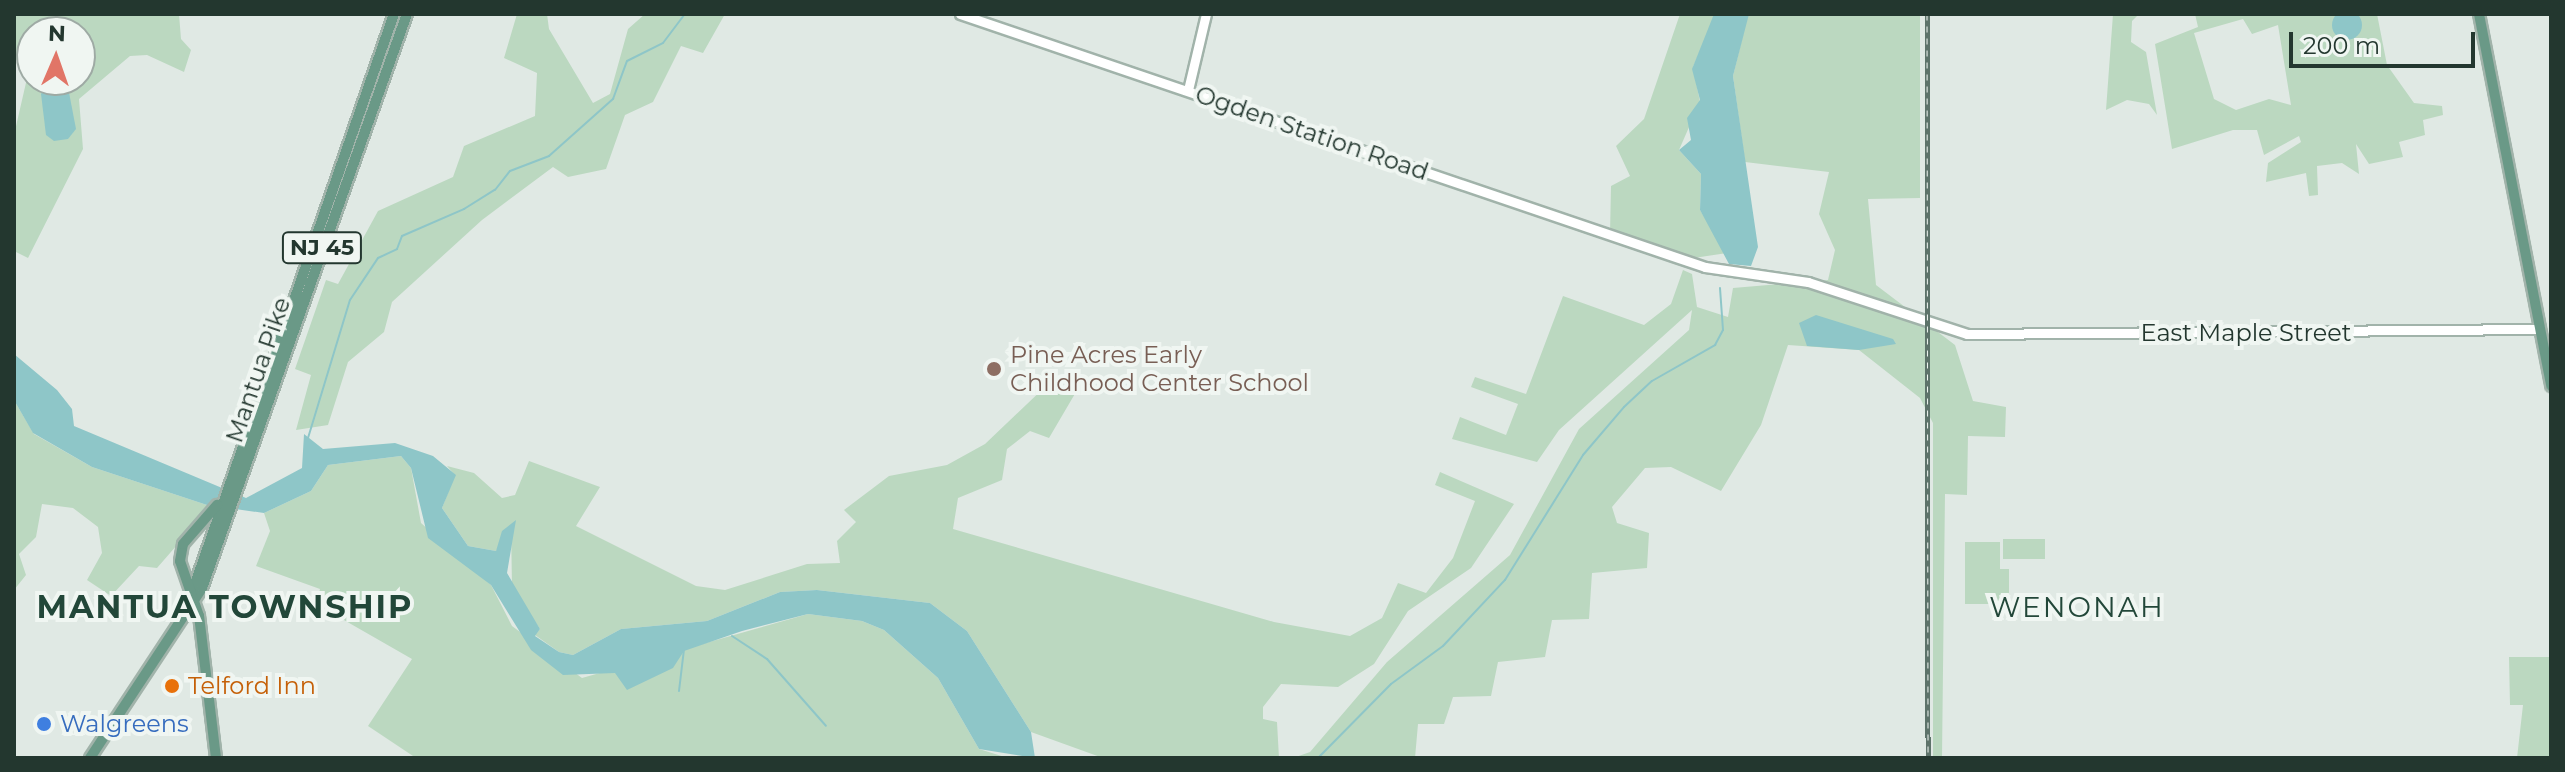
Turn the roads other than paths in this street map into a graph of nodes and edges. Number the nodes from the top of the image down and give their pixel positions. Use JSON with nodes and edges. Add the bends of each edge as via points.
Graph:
{"nodes":[{"id":1,"x":394,"y":14,"type":"edge"},
{"id":2,"x":407,"y":14,"type":"edge"},
{"id":3,"x":960,"y":14,"type":"edge"},
{"id":4,"x":1206,"y":14,"type":"edge"},
{"id":5,"x":2479,"y":14,"type":"edge"},
{"id":6,"x":1188,"y":90,"type":"junction"},
{"id":7,"x":1808,"y":282,"type":"joint"},
{"id":8,"x":2540,"y":329,"type":"junction"},
{"id":9,"x":2551,"y":386,"type":"edge"},
{"id":10,"x":235,"y":481,"type":"junction"},
{"id":11,"x":219,"y":514,"type":"junction"},
{"id":12,"x":180,"y":561,"type":"junction"},
{"id":13,"x":204,"y":571,"type":"junction"},
{"id":14,"x":193,"y":600,"type":"junction"},
{"id":15,"x":90,"y":758,"type":"edge"},
{"id":16,"x":216,"y":758,"type":"edge"}],
"edges":[{"from":1,"to":10,"type":"main road","name":"Mantua Pike","number":"NJ 45"},
{"from":2,"to":10,"type":"main road","name":"Mantua Pike","number":"NJ 45"},
{"from":3,"to":6,"type":"street","name":"Ogden Station Road"},
{"from":4,"to":6,"type":"street"},
{"from":5,"to":8,"type":"main road"},
{"from":6,"to":7,"type":"street","name":"Ogden Station Road","via":[[1725,272]]},
{"from":7,"to":8,"type":"street","name":"East Maple Street","via":[[1952,331]]},
{"from":8,"to":9,"type":"main road"},
{"from":10,"to":11,"type":"main road","name":"Mantua Pike","number":"NJ 45"},
{"from":10,"to":11,"type":"main road","name":"Mantua Pike","number":"NJ 45"},
{"from":11,"to":12,"type":"main road","via":[[183,544]]},
{"from":11,"to":13,"type":"main road","name":"Mantua Pike","number":"NJ 45"},
{"from":12,"to":13,"type":"main road"},
{"from":12,"to":14,"type":"main road"},
{"from":13,"to":14,"type":"main road","name":"Mantua Pike","number":"NJ 45"},
{"from":14,"to":15,"type":"main road","number":"NJ 45","via":[[175,635]]},
{"from":14,"to":16,"type":"main road"}]}
